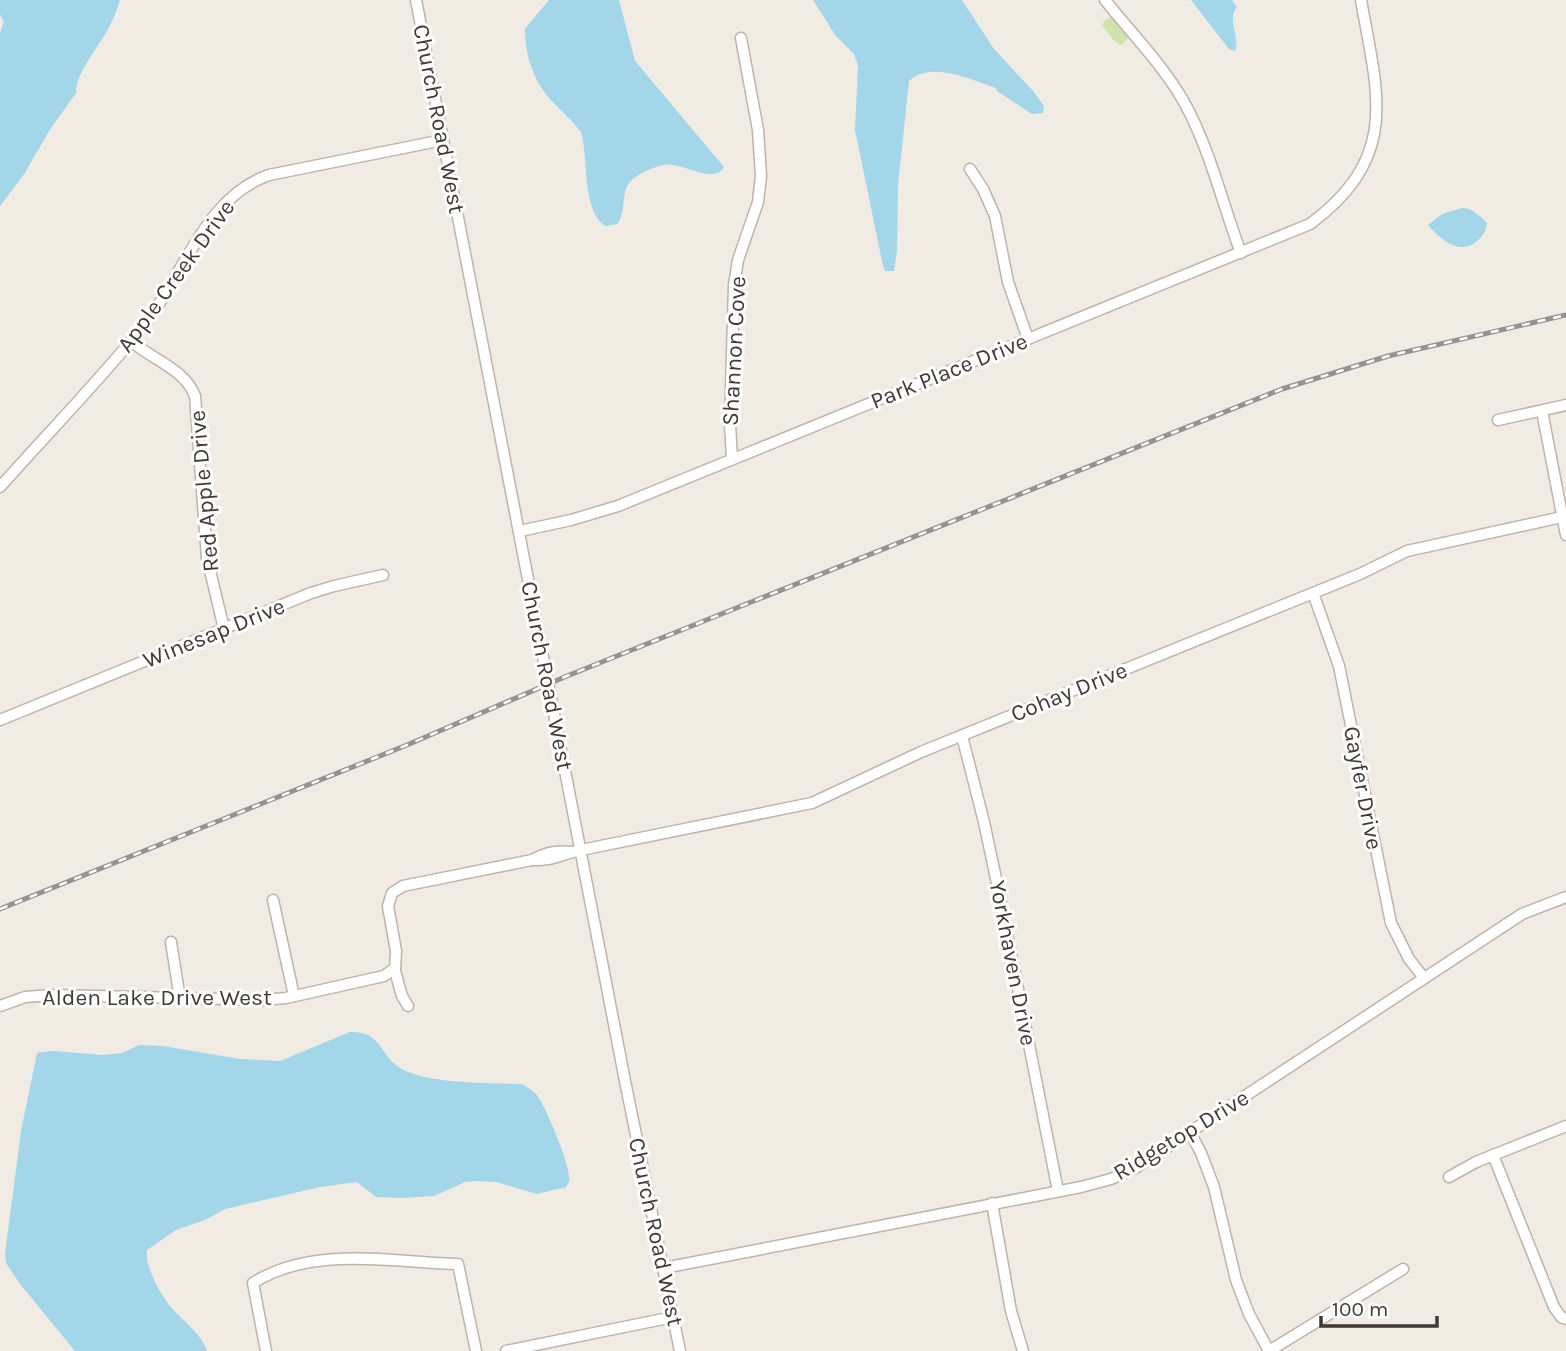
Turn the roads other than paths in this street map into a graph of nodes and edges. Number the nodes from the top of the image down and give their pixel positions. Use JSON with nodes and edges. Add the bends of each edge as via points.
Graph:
{"nodes":[{"id":1,"x":416,"y":0,"type":"edge"},
{"id":2,"x":1105,"y":0,"type":"edge"},
{"id":3,"x":1361,"y":0,"type":"edge"},
{"id":4,"x":741,"y":38,"type":"dead end"},
{"id":5,"x":443,"y":140,"type":"junction"},
{"id":6,"x":970,"y":169,"type":"dead end"},
{"id":7,"x":1241,"y":253,"type":"junction"},
{"id":8,"x":1028,"y":339,"type":"junction"},
{"id":9,"x":131,"y":341,"type":"junction"},
{"id":10,"x":1566,"y":405,"type":"edge"},
{"id":11,"x":1542,"y":411,"type":"junction"},
{"id":12,"x":1498,"y":420,"type":"dead end"},
{"id":13,"x":732,"y":459,"type":"junction"},
{"id":14,"x":0,"y":487,"type":"edge"},
{"id":15,"x":1562,"y":517,"type":"junction"},
{"id":16,"x":520,"y":531,"type":"junction"},
{"id":17,"x":1566,"y":535,"type":"edge"},
{"id":18,"x":383,"y":575,"type":"dead end"},
{"id":19,"x":1313,"y":593,"type":"junction"},
{"id":20,"x":224,"y":629,"type":"junction"},
{"id":21,"x":0,"y":720,"type":"edge"},
{"id":22,"x":962,"y":736,"type":"junction"},
{"id":23,"x":576,"y":851,"type":"junction"},
{"id":24,"x":1566,"y":897,"type":"edge"},
{"id":25,"x":273,"y":900,"type":"dead end"},
{"id":26,"x":171,"y":942,"type":"dead end"},
{"id":27,"x":395,"y":968,"type":"junction"},
{"id":28,"x":1424,"y":978,"type":"junction"},
{"id":29,"x":294,"y":996,"type":"junction"},
{"id":30,"x":180,"y":999,"type":"junction"},
{"id":31,"x":0,"y":1006,"type":"edge"},
{"id":32,"x":408,"y":1006,"type":"dead end"},
{"id":33,"x":1566,"y":1126,"type":"edge"},
{"id":34,"x":1190,"y":1132,"type":"junction"},
{"id":35,"x":1493,"y":1155,"type":"junction"},
{"id":36,"x":1449,"y":1177,"type":"dead end"},
{"id":37,"x":1058,"y":1191,"type":"junction"},
{"id":38,"x":992,"y":1203,"type":"junction"},
{"id":39,"x":664,"y":1268,"type":"junction"},
{"id":40,"x":1403,"y":1269,"type":"dead end"},
{"id":41,"x":673,"y":1317,"type":"junction"},
{"id":42,"x":1566,"y":1319,"type":"edge"},
{"id":43,"x":266,"y":1351,"type":"edge"},
{"id":44,"x":476,"y":1351,"type":"edge"},
{"id":45,"x":506,"y":1351,"type":"edge"},
{"id":46,"x":680,"y":1351,"type":"edge"},
{"id":47,"x":1023,"y":1351,"type":"edge"},
{"id":48,"x":1269,"y":1351,"type":"edge"}],
"edges":[{"from":1,"to":5,"type":"street","name":"Church Road West"},
{"from":2,"to":7,"type":"street","via":[[1184,103]]},
{"from":3,"to":7,"type":"street","name":"Park Place Drive","via":[[1378,116],[1358,175],[1310,224]]},
{"from":4,"to":13,"type":"street","name":"Shannon Cove","via":[[758,130],[761,176],[734,285]]},
{"from":5,"to":9,"type":"street","name":"Apple Creek Drive","via":[[281,172],[246,185],[212,220]]},
{"from":5,"to":16,"type":"street","name":"Church Road West"},
{"from":6,"to":8,"type":"street","via":[[995,216],[1008,282]]},
{"from":7,"to":8,"type":"street","name":"Park Place Drive"},
{"from":8,"to":13,"type":"street","name":"Park Place Drive"},
{"from":9,"to":14,"type":"street","name":"Apple Creek Drive"},
{"from":9,"to":20,"type":"street","name":"Red Apple Drive","via":[[183,377],[195,396],[207,558]]},
{"from":10,"to":11,"type":"street"},
{"from":11,"to":12,"type":"street"},
{"from":11,"to":15,"type":"street"},
{"from":13,"to":16,"type":"street","name":"Park Place Drive","via":[[618,506]]},
{"from":15,"to":17,"type":"street"},
{"from":15,"to":19,"type":"street","name":"Cohay Drive","via":[[1407,551]]},
{"from":16,"to":23,"type":"street","name":"Church Road West"},
{"from":18,"to":20,"type":"street","name":"Winesap Drive","via":[[326,588]]},
{"from":19,"to":22,"type":"street","name":"Cohay Drive"},
{"from":19,"to":28,"type":"street","name":"Gayfer Drive","via":[[1339,666],[1389,915],[1398,939]]},
{"from":20,"to":21,"type":"street","name":"Winesap Drive"},
{"from":22,"to":23,"type":"street","name":"Cohay Drive","via":[[811,803]]},
{"from":22,"to":37,"type":"street","name":"Yorkhaven Drive","via":[[998,888]]},
{"from":23,"to":27,"type":"street","name":"Cohay Drive","via":[[561,858],[532,860],[395,890],[388,906]]},
{"from":23,"to":39,"type":"street","name":"Church Road West"},
{"from":24,"to":28,"type":"street","name":"Ridgetop Drive","via":[[1522,914]]},
{"from":25,"to":29,"type":"street"},
{"from":26,"to":30,"type":"street"},
{"from":27,"to":29,"type":"street","name":"Alden Lake Drive West","via":[[384,976]]},
{"from":27,"to":32,"type":"street"},
{"from":28,"to":34,"type":"street","name":"Ridgetop Drive"},
{"from":29,"to":30,"type":"street","name":"Alden Lake Drive West"},
{"from":30,"to":31,"type":"street","name":"Alden Lake Drive West","via":[[51,995],[25,997]]},
{"from":33,"to":35,"type":"street"},
{"from":34,"to":37,"type":"street","name":"Ridgetop Drive","via":[[1124,1174]]},
{"from":34,"to":48,"type":"street","via":[[1214,1187],[1236,1280]]},
{"from":35,"to":36,"type":"street"},
{"from":35,"to":42,"type":"street","via":[[1554,1307]]},
{"from":37,"to":38,"type":"street","name":"Ridgetop Drive"},
{"from":38,"to":39,"type":"street","name":"Ridgetop Drive"},
{"from":38,"to":47,"type":"street","via":[[1011,1311]]},
{"from":39,"to":41,"type":"street","name":"Church Road West"},
{"from":40,"to":48,"type":"street"},
{"from":41,"to":45,"type":"street"},
{"from":41,"to":46,"type":"street","name":"Church Road West"},
{"from":43,"to":44,"type":"street","via":[[253,1283],[273,1271],[329,1259],[458,1264]]}]}
